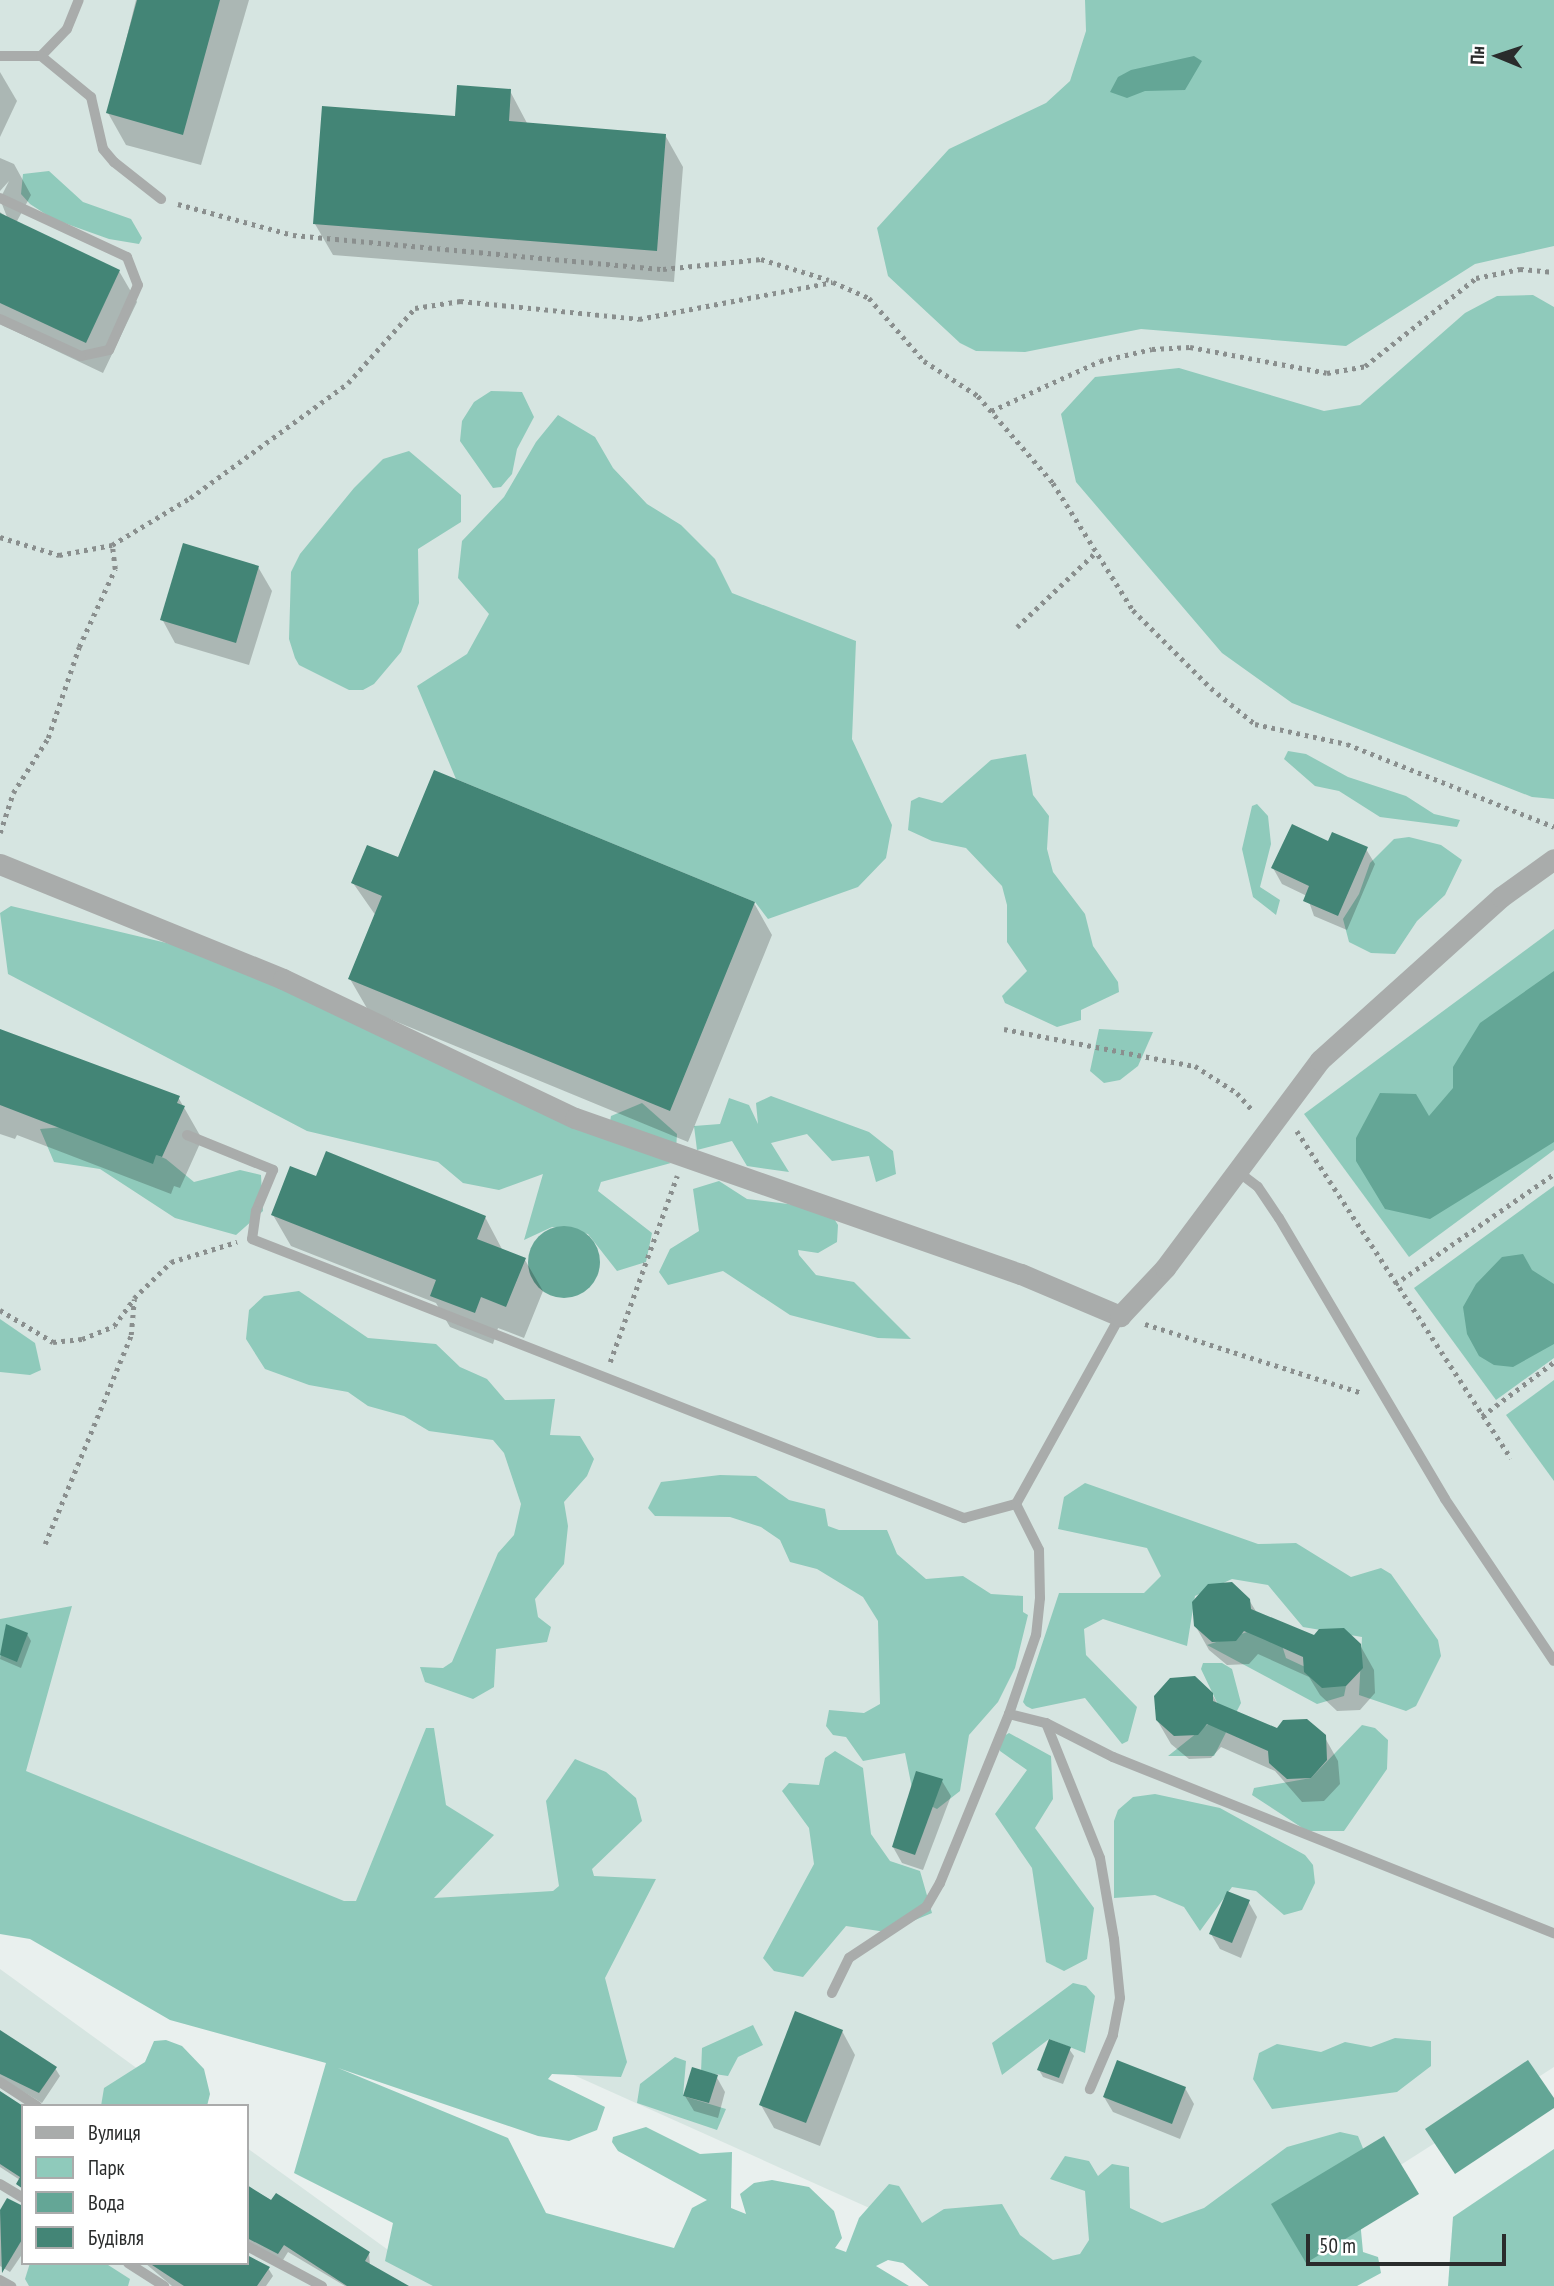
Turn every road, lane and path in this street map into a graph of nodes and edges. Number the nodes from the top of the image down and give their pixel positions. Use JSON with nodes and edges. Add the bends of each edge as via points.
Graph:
{"nodes":[{"id":1,"x":79,"y":0,"type":"edge"},
{"id":2,"x":0,"y":56,"type":"edge"},
{"id":3,"x":41,"y":56,"type":"junction"},
{"id":4,"x":0,"y":198,"type":"edge"},
{"id":5,"x":161,"y":199,"type":"joint"},
{"id":6,"x":1554,"y":272,"type":"edge"},
{"id":7,"x":833,"y":282,"type":"junction"},
{"id":8,"x":0,"y":319,"type":"edge"},
{"id":9,"x":991,"y":411,"type":"junction"},
{"id":10,"x":0,"y":537,"type":"edge"},
{"id":11,"x":112,"y":545,"type":"junction"},
{"id":12,"x":1096,"y":552,"type":"junction"},
{"id":13,"x":1017,"y":627,"type":"dead end"},
{"id":14,"x":1554,"y":827,"type":"edge"},
{"id":15,"x":0,"y":832,"type":"edge"},
{"id":16,"x":1554,"y":859,"type":"edge"},
{"id":17,"x":0,"y":864,"type":"edge"},
{"id":18,"x":1004,"y":1030,"type":"dead end"},
{"id":19,"x":1284,"y":1108,"type":"junction"},
{"id":20,"x":1269,"y":1129,"type":"junction"},
{"id":21,"x":187,"y":1135,"type":"dead end"},
{"id":22,"x":685,"y":1154,"type":"junction"},
{"id":23,"x":1237,"y":1171,"type":"junction"},
{"id":24,"x":1554,"y":1174,"type":"edge"},
{"id":25,"x":252,"y":1239,"type":"junction"},
{"id":26,"x":1395,"y":1284,"type":"junction"},
{"id":27,"x":134,"y":1298,"type":"junction"},
{"id":28,"x":0,"y":1310,"type":"edge"},
{"id":29,"x":1121,"y":1316,"type":"junction"},
{"id":30,"x":1554,"y":1362,"type":"edge"},
{"id":31,"x":604,"y":1379,"type":"junction"},
{"id":32,"x":1387,"y":1401,"type":"junction"},
{"id":33,"x":1482,"y":1416,"type":"junction"},
{"id":34,"x":1511,"y":1458,"type":"dead end"},
{"id":35,"x":1016,"y":1504,"type":"junction"},
{"id":36,"x":45,"y":1544,"type":"dead end"},
{"id":37,"x":1554,"y":1661,"type":"edge"},
{"id":38,"x":1009,"y":1714,"type":"junction"},
{"id":39,"x":1046,"y":1723,"type":"junction"},
{"id":40,"x":1554,"y":1933,"type":"edge"},
{"id":41,"x":832,"y":1993,"type":"dead end"},
{"id":42,"x":0,"y":2082,"type":"edge"},
{"id":43,"x":1090,"y":2089,"type":"dead end"},
{"id":44,"x":34,"y":2104,"type":"edge"},
{"id":45,"x":0,"y":2184,"type":"edge"},
{"id":46,"x":21,"y":2197,"type":"edge"},
{"id":47,"x":248,"y":2247,"type":"edge"},
{"id":48,"x":131,"y":2265,"type":"edge"},
{"id":49,"x":0,"y":2280,"type":"edge"},
{"id":50,"x":10,"y":2286,"type":"edge"},
{"id":51,"x":164,"y":2286,"type":"edge"},
{"id":52,"x":323,"y":2286,"type":"edge"}],
"edges":[{"from":1,"to":3,"type":"lane","via":[[67,29]]},
{"from":2,"to":3,"type":"lane"},
{"from":3,"to":5,"type":"lane","via":[[91,97],[103,149]]},
{"from":4,"to":8,"type":"lane","via":[[127,257],[138,285],[109,349],[82,356]]},
{"from":5,"to":7,"type":"path","via":[[293,234],[663,269],[761,259]]},
{"from":6,"to":9,"type":"path","via":[[1520,269],[1476,278],[1364,366],[1327,373],[1190,346],[1152,349],[1100,361]]},
{"from":7,"to":9,"type":"path","via":[[869,298],[924,361],[978,396]]},
{"from":7,"to":11,"type":"path","via":[[639,320],[460,301],[415,308],[348,383],[190,498]]},
{"from":9,"to":12,"type":"path","via":[[1053,483]]},
{"from":10,"to":11,"type":"path","via":[[59,555]]},
{"from":11,"to":15,"type":"path","via":[[115,569],[79,647],[48,738],[13,793]]},
{"from":12,"to":13,"type":"path"},
{"from":12,"to":14,"type":"path","via":[[1133,610],[1211,688],[1255,724],[1347,744]]},
{"from":16,"to":19,"type":"street","via":[[1501,897],[1320,1060]]},
{"from":17,"to":22,"type":"street","via":[[283,979],[575,1118]]},
{"from":18,"to":20,"type":"path","via":[[1195,1066],[1237,1093]]},
{"from":19,"to":20,"type":"street"},
{"from":19,"to":26,"type":"path"},
{"from":20,"to":23,"type":"street"},
{"from":21,"to":25,"type":"lane","via":[[273,1170],[256,1211]]},
{"from":22,"to":29,"type":"street","via":[[1021,1274]]},
{"from":22,"to":31,"type":"path"},
{"from":23,"to":29,"type":"street","via":[[1165,1268]]},
{"from":23,"to":32,"type":"lane","via":[[1258,1186],[1279,1218]]},
{"from":24,"to":26,"type":"path"},
{"from":25,"to":27,"type":"path","via":[[172,1262]]},
{"from":25,"to":31,"type":"lane"},
{"from":26,"to":33,"type":"path"},
{"from":27,"to":28,"type":"path","via":[[114,1326],[82,1339],[53,1342]]},
{"from":27,"to":36,"type":"path","via":[[131,1335]]},
{"from":29,"to":32,"type":"path"},
{"from":29,"to":35,"type":"lane"},
{"from":30,"to":33,"type":"path"},
{"from":31,"to":35,"type":"lane","via":[[964,1518]]},
{"from":32,"to":37,"type":"lane","via":[[1445,1499]]},
{"from":33,"to":34,"type":"path"},
{"from":35,"to":38,"type":"lane","via":[[1039,1550],[1041,1598],[1036,1635]]},
{"from":38,"to":39,"type":"lane"},
{"from":38,"to":41,"type":"lane","via":[[926,1907],[849,1958]]},
{"from":39,"to":40,"type":"lane","via":[[1114,1757]]},
{"from":39,"to":43,"type":"lane","via":[[1100,1858],[1114,1939],[1120,1998],[1113,2035]]},
{"from":42,"to":44,"type":"lane"},
{"from":45,"to":46,"type":"lane"},
{"from":47,"to":52,"type":"lane"},
{"from":48,"to":51,"type":"lane"},
{"from":49,"to":50,"type":"lane"}]}
